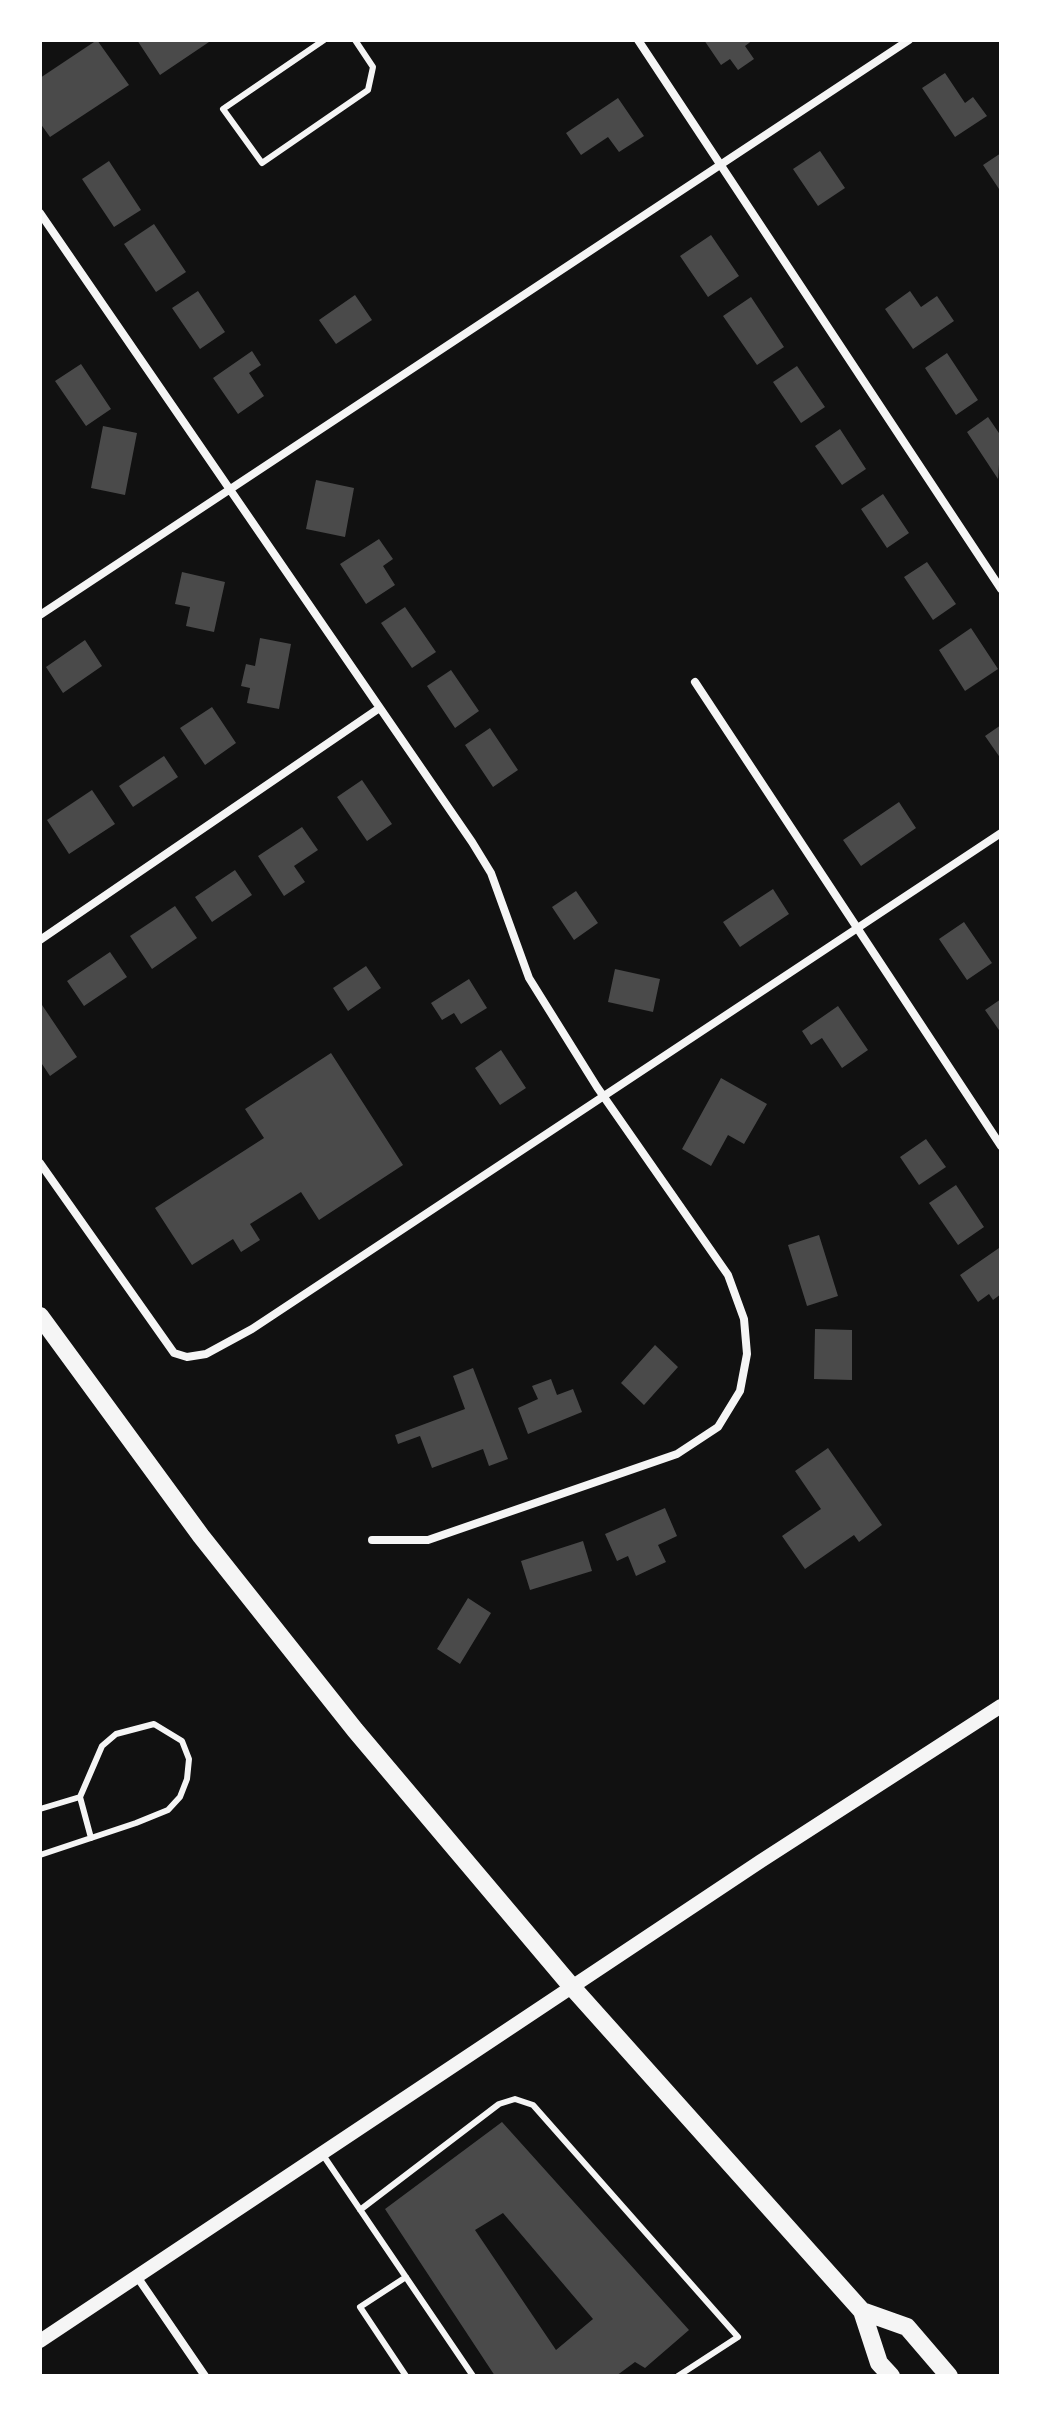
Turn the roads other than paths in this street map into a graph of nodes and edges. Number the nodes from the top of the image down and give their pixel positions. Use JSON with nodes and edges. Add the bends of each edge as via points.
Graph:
{"nodes":[{"id":1,"x":324,"y":40,"type":"edge"},
{"id":2,"x":355,"y":40,"type":"edge"},
{"id":3,"x":638,"y":40,"type":"edge"},
{"id":4,"x":909,"y":40,"type":"edge"},
{"id":5,"x":721,"y":165,"type":"junction"},
{"id":6,"x":40,"y":213,"type":"edge"},
{"id":7,"x":230,"y":490,"type":"junction"},
{"id":8,"x":1001,"y":589,"type":"edge"},
{"id":9,"x":40,"y":615,"type":"edge"},
{"id":10,"x":695,"y":682,"type":"dead end"},
{"id":11,"x":378,"y":709,"type":"junction"},
{"id":12,"x":1001,"y":833,"type":"edge"},
{"id":13,"x":859,"y":927,"type":"junction"},
{"id":14,"x":40,"y":940,"type":"edge"},
{"id":15,"x":603,"y":1096,"type":"junction"},
{"id":16,"x":1001,"y":1146,"type":"edge"},
{"id":17,"x":40,"y":1163,"type":"edge"},
{"id":18,"x":40,"y":1316,"type":"edge"},
{"id":19,"x":372,"y":1540,"type":"dead end"},
{"id":20,"x":1001,"y":1706,"type":"edge"},
{"id":21,"x":80,"y":1797,"type":"junction"},
{"id":22,"x":40,"y":1809,"type":"edge"},
{"id":23,"x":91,"y":1838,"type":"junction"},
{"id":24,"x":40,"y":1855,"type":"edge"},
{"id":25,"x":572,"y":1987,"type":"junction"},
{"id":26,"x":323,"y":2155,"type":"junction"},
{"id":27,"x":360,"y":2210,"type":"junction"},
{"id":28,"x":406,"y":2277,"type":"junction"},
{"id":29,"x":138,"y":2278,"type":"junction"},
{"id":30,"x":862,"y":2311,"type":"junction"},
{"id":31,"x":40,"y":2341,"type":"edge"},
{"id":32,"x":205,"y":2376,"type":"edge"},
{"id":33,"x":406,"y":2376,"type":"edge"},
{"id":34,"x":473,"y":2376,"type":"edge"},
{"id":35,"x":678,"y":2376,"type":"edge"},
{"id":36,"x":891,"y":2376,"type":"edge"},
{"id":37,"x":949,"y":2376,"type":"edge"}],
"edges":[{"from":1,"to":2,"type":"lane","via":[[223,109],[262,163],[368,90],[373,67]]},
{"from":3,"to":5,"type":"street"},
{"from":4,"to":5,"type":"street"},
{"from":5,"to":7,"type":"street"},
{"from":5,"to":8,"type":"street"},
{"from":6,"to":7,"type":"street"},
{"from":7,"to":9,"type":"street"},
{"from":7,"to":11,"type":"street"},
{"from":10,"to":13,"type":"street"},
{"from":11,"to":14,"type":"street"},
{"from":11,"to":15,"type":"street","via":[[491,873],[529,978]]},
{"from":12,"to":13,"type":"street"},
{"from":13,"to":15,"type":"street"},
{"from":13,"to":16,"type":"street"},
{"from":15,"to":17,"type":"street","via":[[252,1329],[206,1354],[187,1357],[174,1353]]},
{"from":15,"to":19,"type":"street","via":[[728,1275],[744,1319],[747,1354],[740,1391],[718,1427],[677,1454],[428,1540]]},
{"from":18,"to":25,"type":"main road","via":[[220,1560]]},
{"from":20,"to":25,"type":"street"},
{"from":21,"to":22,"type":"lane"},
{"from":21,"to":23,"type":"lane"},
{"from":21,"to":23,"type":"lane","via":[[102,1746],[116,1734],[154,1724],[182,1741],[189,1759],[187,1779],[168,1810]]},
{"from":23,"to":24,"type":"lane"},
{"from":25,"to":26,"type":"street"},
{"from":25,"to":30,"type":"main road"},
{"from":26,"to":27,"type":"lane"},
{"from":26,"to":29,"type":"street"},
{"from":27,"to":28,"type":"lane"},
{"from":27,"to":35,"type":"lane","via":[[499,2104],[515,2099],[533,2105],[738,2337]]},
{"from":28,"to":33,"type":"lane","via":[[360,2307]]},
{"from":28,"to":34,"type":"lane"},
{"from":29,"to":31,"type":"street"},
{"from":29,"to":32,"type":"street"},
{"from":30,"to":36,"type":"main road","via":[[879,2363]]},
{"from":30,"to":37,"type":"main road","via":[[907,2327]]}]}
